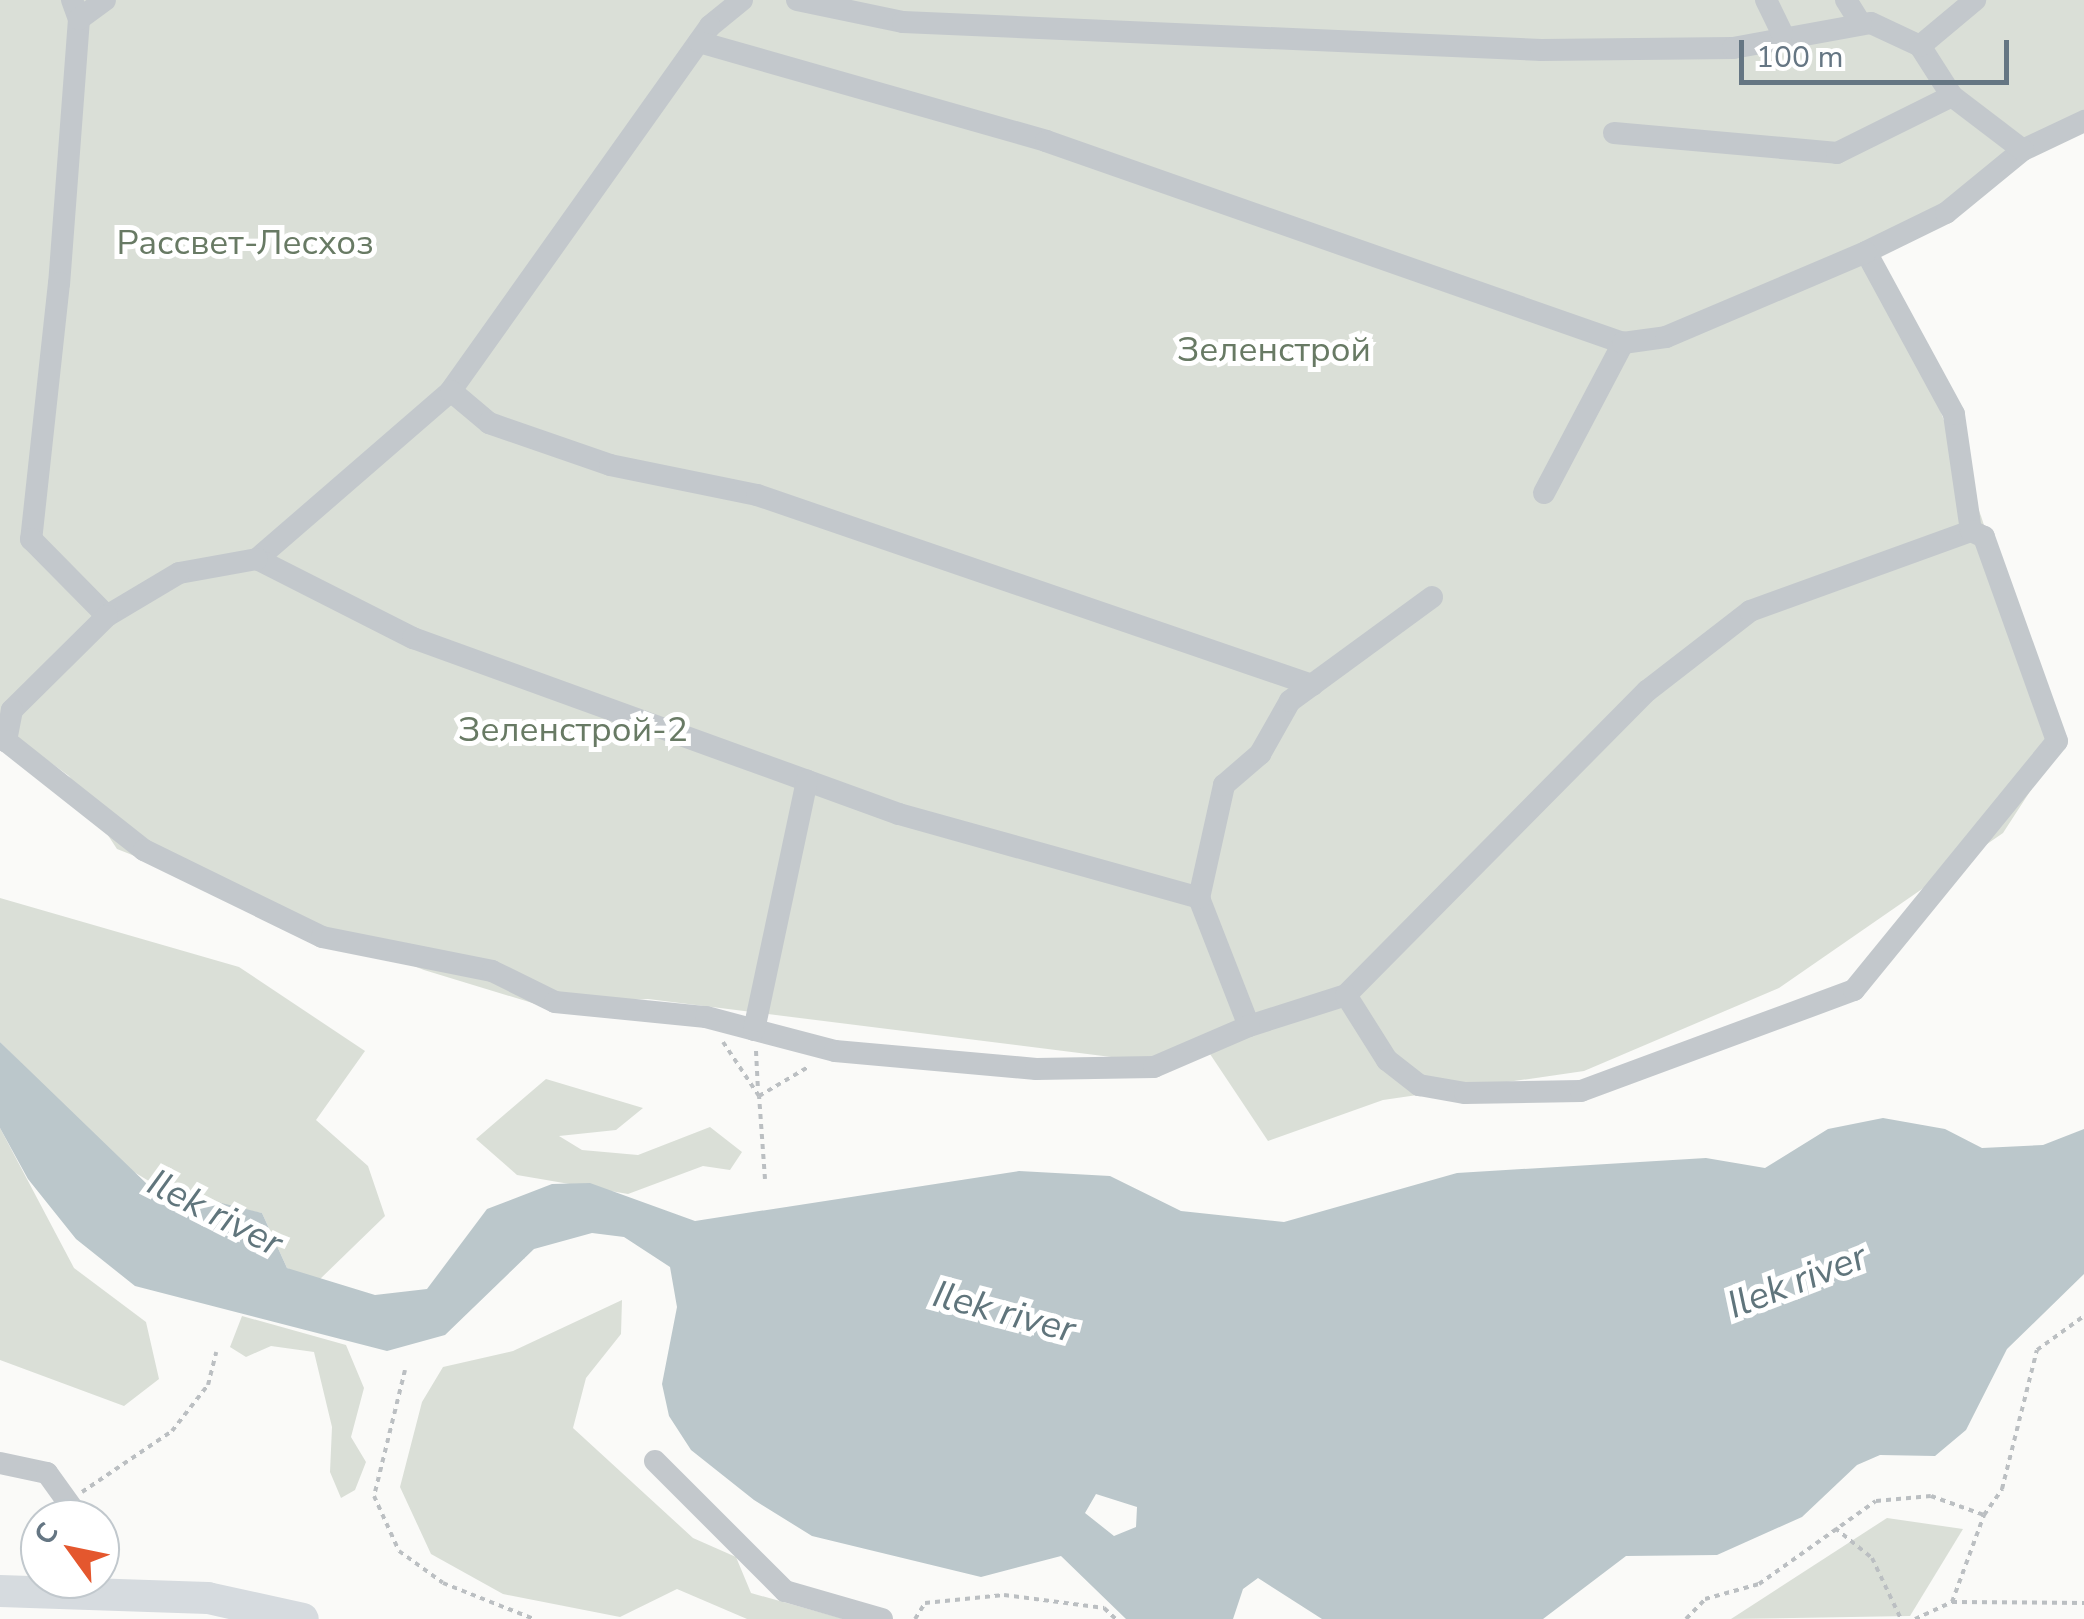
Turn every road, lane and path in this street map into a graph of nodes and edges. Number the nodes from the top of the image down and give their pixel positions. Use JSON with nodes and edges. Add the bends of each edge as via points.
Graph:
{"nodes":[{"id":1,"x":105,"y":0,"type":"edge"},
{"id":2,"x":742,"y":0,"type":"edge"},
{"id":3,"x":796,"y":0,"type":"edge"},
{"id":4,"x":1766,"y":0,"type":"edge"},
{"id":5,"x":1846,"y":0,"type":"edge"},
{"id":6,"x":1975,"y":0,"type":"edge"},
{"id":7,"x":841,"y":6,"type":"edge"},
{"id":8,"x":75,"y":10,"type":"edge"},
{"id":9,"x":1861,"y":24,"type":"junction"},
{"id":10,"x":1782,"y":32,"type":"junction"},
{"id":11,"x":699,"y":42,"type":"junction"},
{"id":12,"x":1920,"y":46,"type":"junction"},
{"id":13,"x":1952,"y":96,"type":"junction"},
{"id":14,"x":2084,"y":122,"type":"edge"},
{"id":15,"x":1614,"y":133,"type":"dead end"},
{"id":16,"x":2023,"y":150,"type":"junction"},
{"id":17,"x":1866,"y":252,"type":"junction"},
{"id":18,"x":1623,"y":343,"type":"junction"},
{"id":19,"x":452,"y":391,"type":"junction"},
{"id":20,"x":1544,"y":492,"type":"dead end"},
{"id":21,"x":1971,"y":531,"type":"junction"},
{"id":22,"x":256,"y":559,"type":"junction"},
{"id":23,"x":1432,"y":597,"type":"dead end"},
{"id":24,"x":107,"y":616,"type":"junction"},
{"id":25,"x":1312,"y":685,"type":"junction"},
{"id":26,"x":807,"y":781,"type":"junction"},
{"id":27,"x":1199,"y":898,"type":"junction"},
{"id":28,"x":1346,"y":994,"type":"junction"},
{"id":29,"x":706,"y":1017,"type":"junction"},
{"id":30,"x":1249,"y":1026,"type":"junction"},
{"id":31,"x":754,"y":1030,"type":"junction"},
{"id":32,"x":836,"y":1051,"type":"junction"},
{"id":33,"x":759,"y":1096,"type":"junction"},
{"id":34,"x":765,"y":1179,"type":"dead end"},
{"id":35,"x":2084,"y":1316,"type":"edge"},
{"id":36,"x":216,"y":1352,"type":"dead end"},
{"id":37,"x":406,"y":1370,"type":"dead end"},
{"id":38,"x":655,"y":1462,"type":"dead end"},
{"id":39,"x":0,"y":1464,"type":"edge"},
{"id":40,"x":66,"y":1499,"type":"edge"},
{"id":41,"x":87,"y":1499,"type":"edge"},
{"id":42,"x":1984,"y":1515,"type":"junction"},
{"id":43,"x":1833,"y":1527,"type":"junction"},
{"id":44,"x":120,"y":1588,"type":"edge"},
{"id":45,"x":1952,"y":1602,"type":"junction"},
{"id":46,"x":2084,"y":1603,"type":"edge"},
{"id":47,"x":303,"y":1619,"type":"edge"},
{"id":48,"x":534,"y":1619,"type":"edge"},
{"id":49,"x":882,"y":1619,"type":"edge"},
{"id":50,"x":915,"y":1619,"type":"edge"},
{"id":51,"x":1116,"y":1619,"type":"edge"},
{"id":52,"x":1686,"y":1619,"type":"edge"},
{"id":53,"x":1901,"y":1619,"type":"edge"},
{"id":54,"x":1915,"y":1619,"type":"edge"}],
"edges":[{"from":1,"to":8,"type":"lane"},
{"from":2,"to":11,"type":"lane"},
{"from":3,"to":7,"type":"lane"},
{"from":4,"to":10,"type":"lane"},
{"from":5,"to":9,"type":"lane"},
{"from":6,"to":12,"type":"lane"},
{"from":7,"to":10,"type":"lane","via":[[903,22],[1541,50],[1733,48]]},
{"from":8,"to":24,"type":"lane","via":[[31,540]]},
{"from":9,"to":10,"type":"lane"},
{"from":9,"to":12,"type":"lane"},
{"from":11,"to":18,"type":"lane","via":[[1046,140]]},
{"from":11,"to":19,"type":"lane"},
{"from":12,"to":13,"type":"lane"},
{"from":13,"to":15,"type":"lane","via":[[1838,154]]},
{"from":13,"to":16,"type":"lane"},
{"from":14,"to":16,"type":"lane"},
{"from":16,"to":17,"type":"lane","via":[[1946,213]]},
{"from":17,"to":18,"type":"lane","via":[[1666,337]]},
{"from":17,"to":21,"type":"lane","via":[[1954,414]]},
{"from":18,"to":20,"type":"lane"},
{"from":19,"to":22,"type":"lane"},
{"from":19,"to":25,"type":"lane","via":[[489,422],[610,465],[757,495]]},
{"from":21,"to":28,"type":"lane","via":[[1750,611],[1647,691]]},
{"from":21,"to":28,"type":"lane","via":[[1984,537],[2057,740],[1854,990],[1581,1091],[1465,1093],[1419,1085],[1388,1060]]},
{"from":22,"to":24,"type":"lane","via":[[179,573]]},
{"from":22,"to":26,"type":"lane","via":[[413,638]]},
{"from":23,"to":25,"type":"lane"},
{"from":24,"to":29,"type":"lane","via":[[12,710],[6,741],[144,850],[322,938],[492,971],[555,1002]]},
{"from":25,"to":27,"type":"lane","via":[[1224,785]]},
{"from":26,"to":27,"type":"lane"},
{"from":26,"to":31,"type":"lane"},
{"from":27,"to":30,"type":"lane"},
{"from":28,"to":30,"type":"lane"},
{"from":29,"to":31,"type":"lane"},
{"from":29,"to":33,"type":"path"},
{"from":30,"to":32,"type":"lane","via":[[1154,1067],[1036,1069]]},
{"from":31,"to":32,"type":"lane"},
{"from":31,"to":33,"type":"path"},
{"from":32,"to":33,"type":"path"},
{"from":33,"to":34,"type":"path"},
{"from":35,"to":42,"type":"path","via":[[2037,1350],[2002,1488]]},
{"from":36,"to":41,"type":"path","via":[[208,1385],[172,1431]]},
{"from":37,"to":48,"type":"path","via":[[374,1496],[400,1551],[444,1583]]},
{"from":38,"to":49,"type":"lane","via":[[785,1591]]},
{"from":39,"to":40,"type":"lane","via":[[47,1473]]},
{"from":42,"to":43,"type":"path","via":[[1930,1496],[1876,1501]]},
{"from":42,"to":45,"type":"path"},
{"from":43,"to":52,"type":"path","via":[[1759,1584],[1706,1599]]},
{"from":43,"to":53,"type":"path","via":[[1872,1558]]},
{"from":44,"to":47,"type":"highway","via":[[208,1598]]},
{"from":45,"to":46,"type":"path"},
{"from":45,"to":54,"type":"path"},
{"from":50,"to":51,"type":"path","via":[[925,1604],[1004,1595],[1104,1608]]}]}
